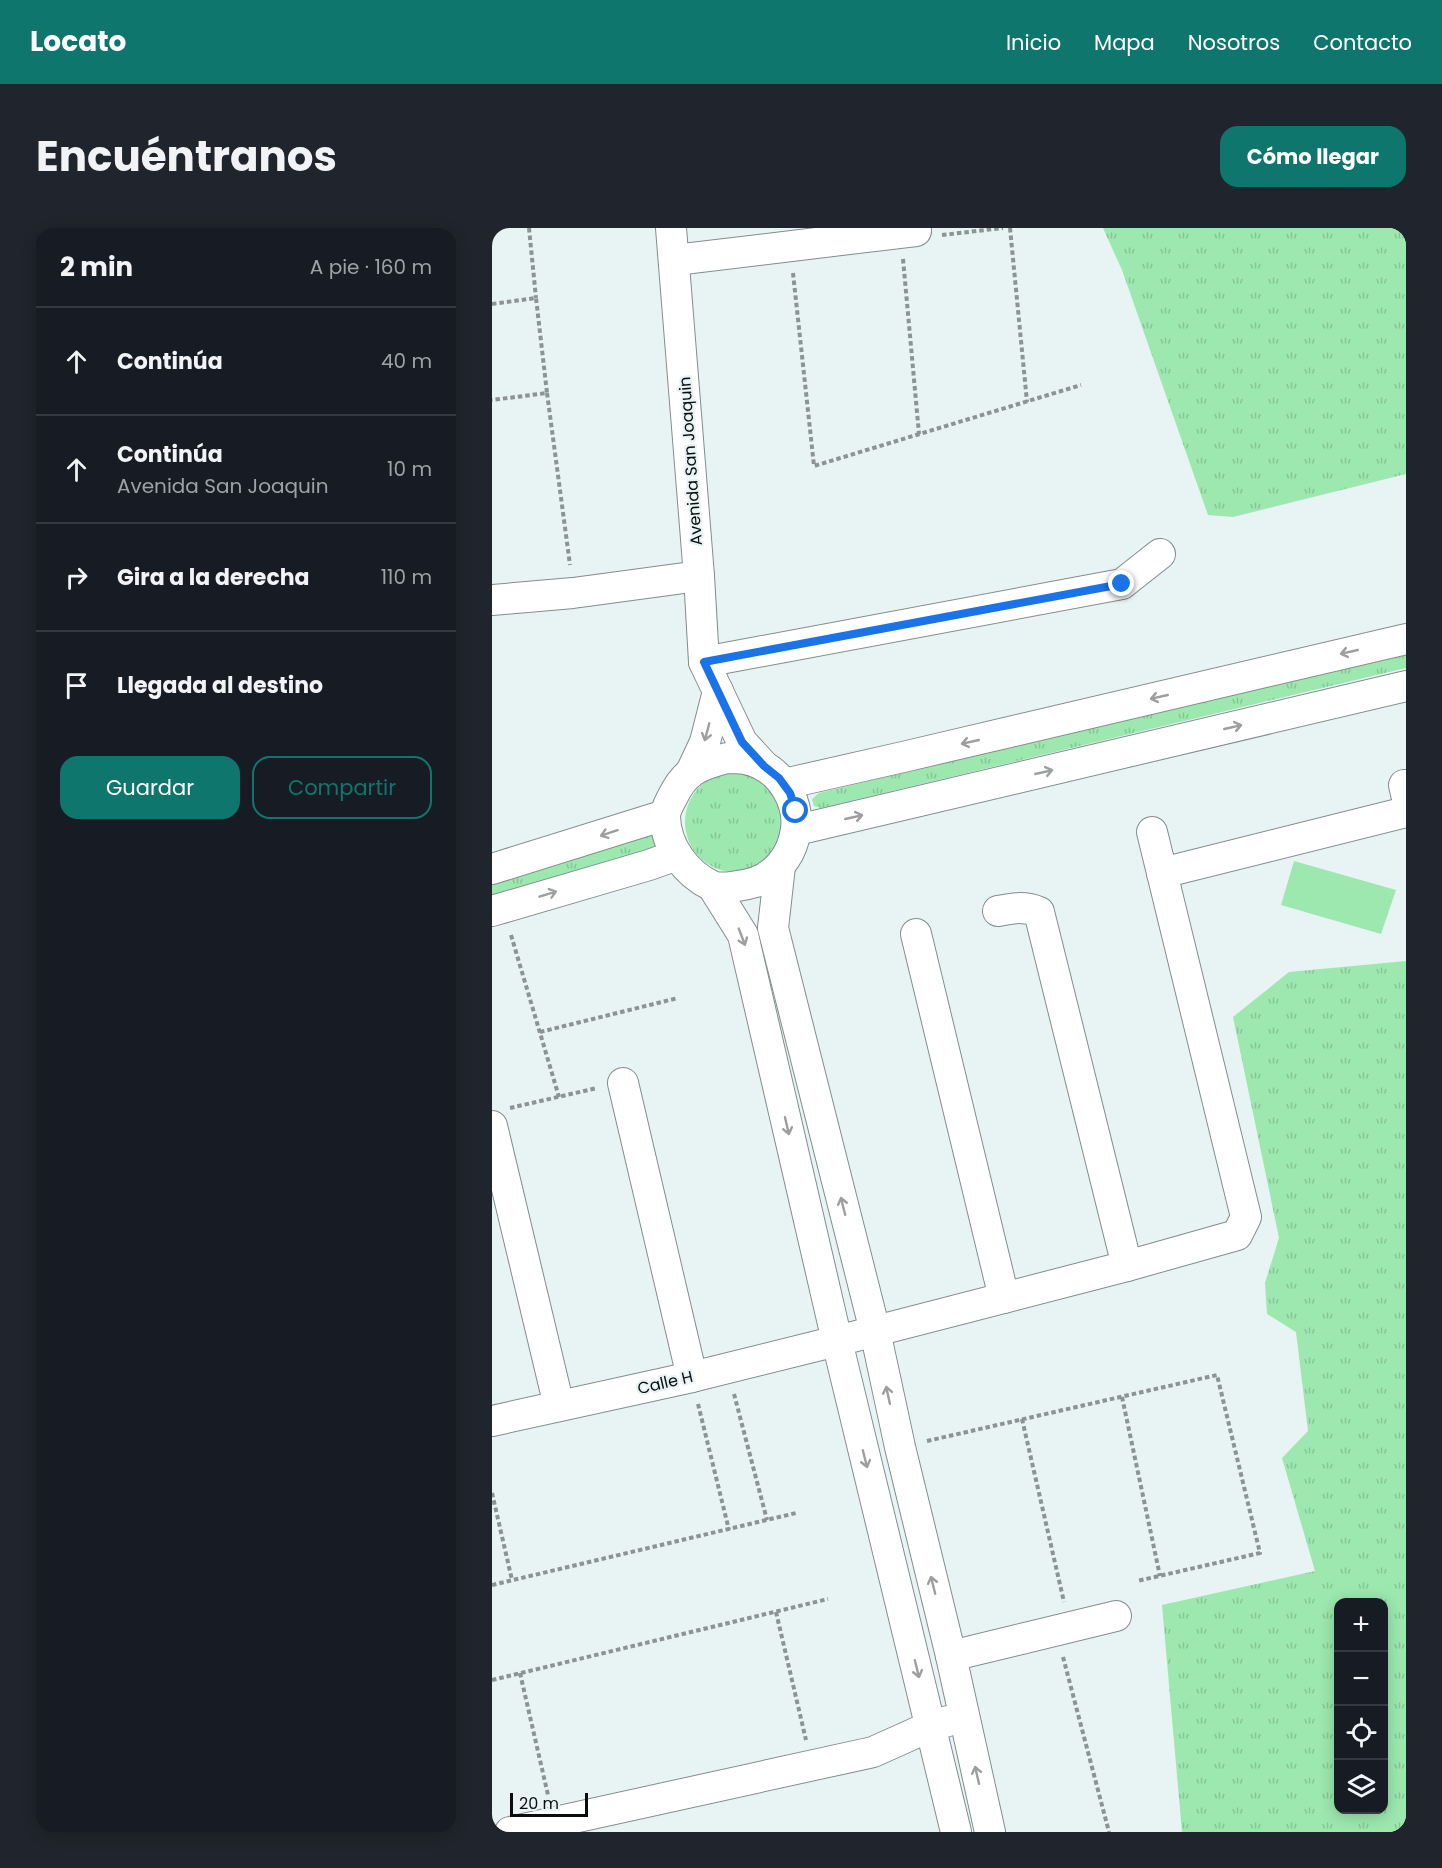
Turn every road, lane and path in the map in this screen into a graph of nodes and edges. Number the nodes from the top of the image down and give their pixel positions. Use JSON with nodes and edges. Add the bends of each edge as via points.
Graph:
{"nodes":[{"id":1,"x":529,"y":228,"type":"edge"},
{"id":2,"x":671,"y":228,"type":"edge"},
{"id":3,"x":1003,"y":228,"type":"edge"},
{"id":4,"x":1010,"y":228,"type":"edge"},
{"id":5,"x":908,"y":232,"type":"junction"},
{"id":6,"x":791,"y":247,"type":"junction"},
{"id":7,"x":675,"y":260,"type":"junction"},
{"id":8,"x":536,"y":298,"type":"junction"},
{"id":9,"x":492,"y":304,"type":"edge"},
{"id":10,"x":1082,"y":385,"type":"dead end"},
{"id":11,"x":548,"y":393,"type":"junction"},
{"id":12,"x":492,"y":400,"type":"edge"},
{"id":13,"x":1027,"y":402,"type":"junction"},
{"id":14,"x":919,"y":434,"type":"junction"},
{"id":15,"x":1160,"y":554,"type":"dead end"},
{"id":16,"x":699,"y":576,"type":"junction"},
{"id":17,"x":573,"y":592,"type":"junction"},
{"id":18,"x":492,"y":600,"type":"edge"},
{"id":19,"x":1406,"y":639,"type":"edge"},
{"id":20,"x":704,"y":662,"type":"junction"},
{"id":21,"x":1406,"y":686,"type":"edge"},
{"id":22,"x":718,"y":691,"type":"junction"},
{"id":23,"x":691,"y":772,"type":"junction"},
{"id":24,"x":774,"y":775,"type":"junction"},
{"id":25,"x":1405,"y":797,"type":"edge"},
{"id":26,"x":665,"y":815,"type":"junction"},
{"id":27,"x":797,"y":830,"type":"junction"},
{"id":28,"x":1152,"y":832,"type":"dead end"},
{"id":29,"x":677,"y":855,"type":"junction"},
{"id":30,"x":780,"y":866,"type":"junction"},
{"id":31,"x":492,"y":869,"type":"edge"},
{"id":32,"x":1162,"y":873,"type":"junction"},
{"id":33,"x":713,"y":886,"type":"junction"},
{"id":34,"x":497,"y":910,"type":"edge"},
{"id":35,"x":998,"y":911,"type":"dead end"},
{"id":36,"x":916,"y":934,"type":"dead end"},
{"id":37,"x":678,"y":998,"type":"dead end"},
{"id":38,"x":540,"y":1032,"type":"junction"},
{"id":39,"x":623,"y":1083,"type":"joint"},
{"id":40,"x":559,"y":1097,"type":"junction"},
{"id":41,"x":498,"y":1118,"type":"edge"},
{"id":42,"x":1127,"y":1266,"type":"junction"},
{"id":43,"x":1004,"y":1298,"type":"junction"},
{"id":44,"x":875,"y":1331,"type":"junction"},
{"id":45,"x":837,"y":1341,"type":"junction"},
{"id":46,"x":727,"y":1367,"type":"junction"},
{"id":47,"x":692,"y":1377,"type":"junction"},
{"id":48,"x":1122,"y":1396,"type":"junction"},
{"id":49,"x":559,"y":1406,"type":"junction"},
{"id":50,"x":1022,"y":1419,"type":"junction"},
{"id":51,"x":492,"y":1421,"type":"edge"},
{"id":52,"x":900,"y":1447,"type":"junction"},
{"id":53,"x":492,"y":1493,"type":"edge"},
{"id":54,"x":796,"y":1513,"type":"dead end"},
{"id":55,"x":767,"y":1520,"type":"junction"},
{"id":56,"x":729,"y":1530,"type":"junction"},
{"id":57,"x":1160,"y":1576,"type":"junction"},
{"id":58,"x":512,"y":1580,"type":"junction"},
{"id":59,"x":1137,"y":1581,"type":"dead end"},
{"id":60,"x":492,"y":1585,"type":"edge"},
{"id":61,"x":828,"y":1599,"type":"dead end"},
{"id":62,"x":776,"y":1612,"type":"junction"},
{"id":63,"x":1116,"y":1616,"type":"dead end"},
{"id":64,"x":1063,"y":1628,"type":"junction"},
{"id":65,"x":951,"y":1656,"type":"junction"},
{"id":66,"x":520,"y":1673,"type":"junction"},
{"id":67,"x":492,"y":1680,"type":"edge"},
{"id":68,"x":964,"y":1716,"type":"junction"},
{"id":69,"x":931,"y":1726,"type":"junction"},
{"id":70,"x":812,"y":1766,"type":"junction"},
{"id":71,"x":554,"y":1823,"type":"junction"},
{"id":72,"x":510,"y":1832,"type":"edge"},
{"id":73,"x":956,"y":1832,"type":"edge"},
{"id":74,"x":990,"y":1832,"type":"edge"},
{"id":75,"x":1109,"y":1832,"type":"edge"}],
"edges":[{"from":1,"to":8,"type":"path"},
{"from":2,"to":7,"type":"street","name":"Avenida San Joaquin"},
{"from":3,"to":5,"type":"path","via":[[930,237]]},
{"from":4,"to":13,"type":"path"},
{"from":5,"to":6,"type":"street"},
{"from":5,"to":14,"type":"path"},
{"from":6,"to":7,"type":"street"},
{"from":6,"to":14,"type":"path","via":[[814,466]]},
{"from":7,"to":16,"type":"street","name":"Avenida San Joaquin"},
{"from":8,"to":9,"type":"path"},
{"from":8,"to":11,"type":"path"},
{"from":10,"to":13,"type":"path"},
{"from":11,"to":12,"type":"path"},
{"from":11,"to":17,"type":"path"},
{"from":13,"to":14,"type":"path"},
{"from":15,"to":20,"type":"street","via":[[1122,584]]},
{"from":16,"to":17,"type":"street"},
{"from":16,"to":20,"type":"street","name":"Avenida San Joaquin"},
{"from":17,"to":18,"type":"street"},
{"from":19,"to":24,"type":"street","one_way":true,"via":[[903,758]]},
{"from":20,"to":22,"type":"street","name":"Avenida San Joaquin"},
{"from":27,"to":21,"type":"street","one_way":true},
{"from":22,"to":23,"type":"street","one_way":true,"via":[[705,742]]},
{"from":22,"to":24,"type":"street","name":"Avenida San Joaquin","via":[[742,742]]},
{"from":23,"to":24,"type":"street","via":[[708,762],[727,758],[746,759]]},
{"from":23,"to":26,"type":"street","via":[[679,785]]},
{"from":24,"to":27,"type":"street","via":[[790,793]]},
{"from":25,"to":32,"type":"street"},
{"from":26,"to":29,"type":"street"},
{"from":26,"to":31,"type":"street","one_way":true},
{"from":27,"to":30,"type":"street","via":[[791,850]]},
{"from":28,"to":32,"type":"street","name":"Calle H"},
{"from":29,"to":33,"type":"street","via":[[691,873]]},
{"from":34,"to":29,"type":"street","one_way":true},
{"from":30,"to":33,"type":"street","via":[[764,879],[744,886]]},
{"from":44,"to":30,"type":"street","one_way":true,"via":[[773,928]]},
{"from":32,"to":42,"type":"street","name":"Calle H","via":[[1246,1217],[1237,1235]]},
{"from":33,"to":45,"type":"street","one_way":true,"via":[[743,935]]},
{"from":34,"to":38,"type":"path"},
{"from":35,"to":42,"type":"street","via":[[1030,908],[1039,912]]},
{"from":36,"to":43,"type":"street"},
{"from":37,"to":38,"type":"path"},
{"from":38,"to":40,"type":"path"},
{"from":39,"to":40,"type":"path"},
{"from":39,"to":47,"type":"street"},
{"from":40,"to":41,"type":"path"},
{"from":41,"to":49,"type":"street"},
{"from":42,"to":43,"type":"street","name":"Calle H"},
{"from":43,"to":44,"type":"street","name":"Calle H"},
{"from":44,"to":45,"type":"street","name":"Calle H"},
{"from":52,"to":44,"type":"street","one_way":true},
{"from":45,"to":46,"type":"street","name":"Calle H"},
{"from":45,"to":69,"type":"street","one_way":true},
{"from":46,"to":47,"type":"street","name":"Calle H"},
{"from":46,"to":55,"type":"path"},
{"from":47,"to":49,"type":"street","name":"Calle H"},
{"from":47,"to":56,"type":"path"},
{"from":48,"to":50,"type":"path"},
{"from":48,"to":57,"type":"path"},
{"from":48,"to":57,"type":"path","via":[[1217,1375],[1260,1553]]},
{"from":49,"to":51,"type":"street","name":"Calle H"},
{"from":50,"to":52,"type":"path"},
{"from":50,"to":64,"type":"path"},
{"from":65,"to":52,"type":"street","one_way":true},
{"from":53,"to":58,"type":"path"},
{"from":54,"to":55,"type":"path"},
{"from":55,"to":56,"type":"path"},
{"from":56,"to":58,"type":"path"},
{"from":57,"to":59,"type":"path"},
{"from":58,"to":60,"type":"path"},
{"from":61,"to":62,"type":"path"},
{"from":62,"to":66,"type":"path"},
{"from":62,"to":70,"type":"path"},
{"from":63,"to":64,"type":"street"},
{"from":64,"to":65,"type":"street"},
{"from":64,"to":75,"type":"path"},
{"from":65,"to":68,"type":"street"},
{"from":66,"to":67,"type":"path"},
{"from":66,"to":71,"type":"path"},
{"from":68,"to":69,"type":"street"},
{"from":74,"to":68,"type":"street","one_way":true},
{"from":69,"to":70,"type":"street","via":[[873,1752]]},
{"from":69,"to":73,"type":"street"},
{"from":70,"to":71,"type":"street"},
{"from":71,"to":72,"type":"street"}]}
